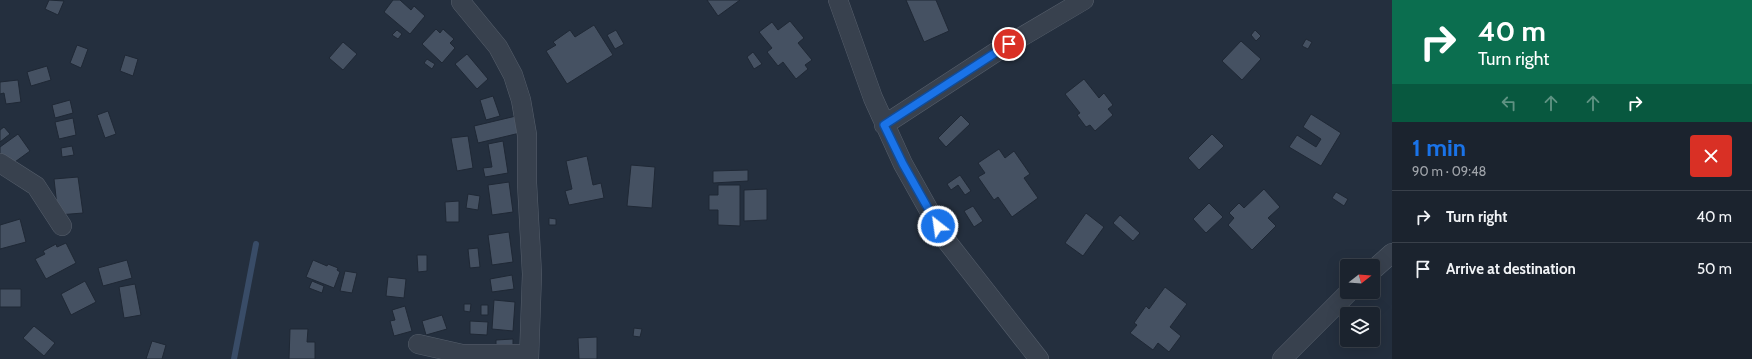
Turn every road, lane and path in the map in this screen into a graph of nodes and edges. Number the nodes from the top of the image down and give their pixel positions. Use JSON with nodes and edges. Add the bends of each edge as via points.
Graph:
{"nodes":[{"id":1,"x":838,"y":0,"type":"edge"},
{"id":2,"x":1084,"y":0,"type":"edge"},
{"id":3,"x":461,"y":1,"type":"edge"},
{"id":4,"x":884,"y":125,"type":"junction"},
{"id":5,"x":0,"y":163,"type":"edge"},
{"id":6,"x":62,"y":226,"type":"dead end"},
{"id":7,"x":1392,"y":253,"type":"edge"},
{"id":8,"x":1380,"y":264,"type":"edge"},
{"id":9,"x":1342,"y":299,"type":"edge"},
{"id":10,"x":418,"y":344,"type":"dead end"},
{"id":11,"x":529,"y":356,"type":"edge"},
{"id":12,"x":1039,"y":359,"type":"edge"},
{"id":13,"x":1282,"y":359,"type":"edge"}],
"edges":[{"from":1,"to":4,"type":"street"},
{"from":2,"to":4,"type":"street","via":[[996,52]]},
{"from":3,"to":11,"type":"street","via":[[498,47],[521,100],[527,135],[532,274]]},
{"from":4,"to":12,"type":"street","via":[[945,239]]},
{"from":5,"to":6,"type":"street","via":[[36,186]]},
{"from":7,"to":8,"type":"street"},
{"from":9,"to":13,"type":"street"},
{"from":10,"to":11,"type":"street","via":[[462,354]]}]}
